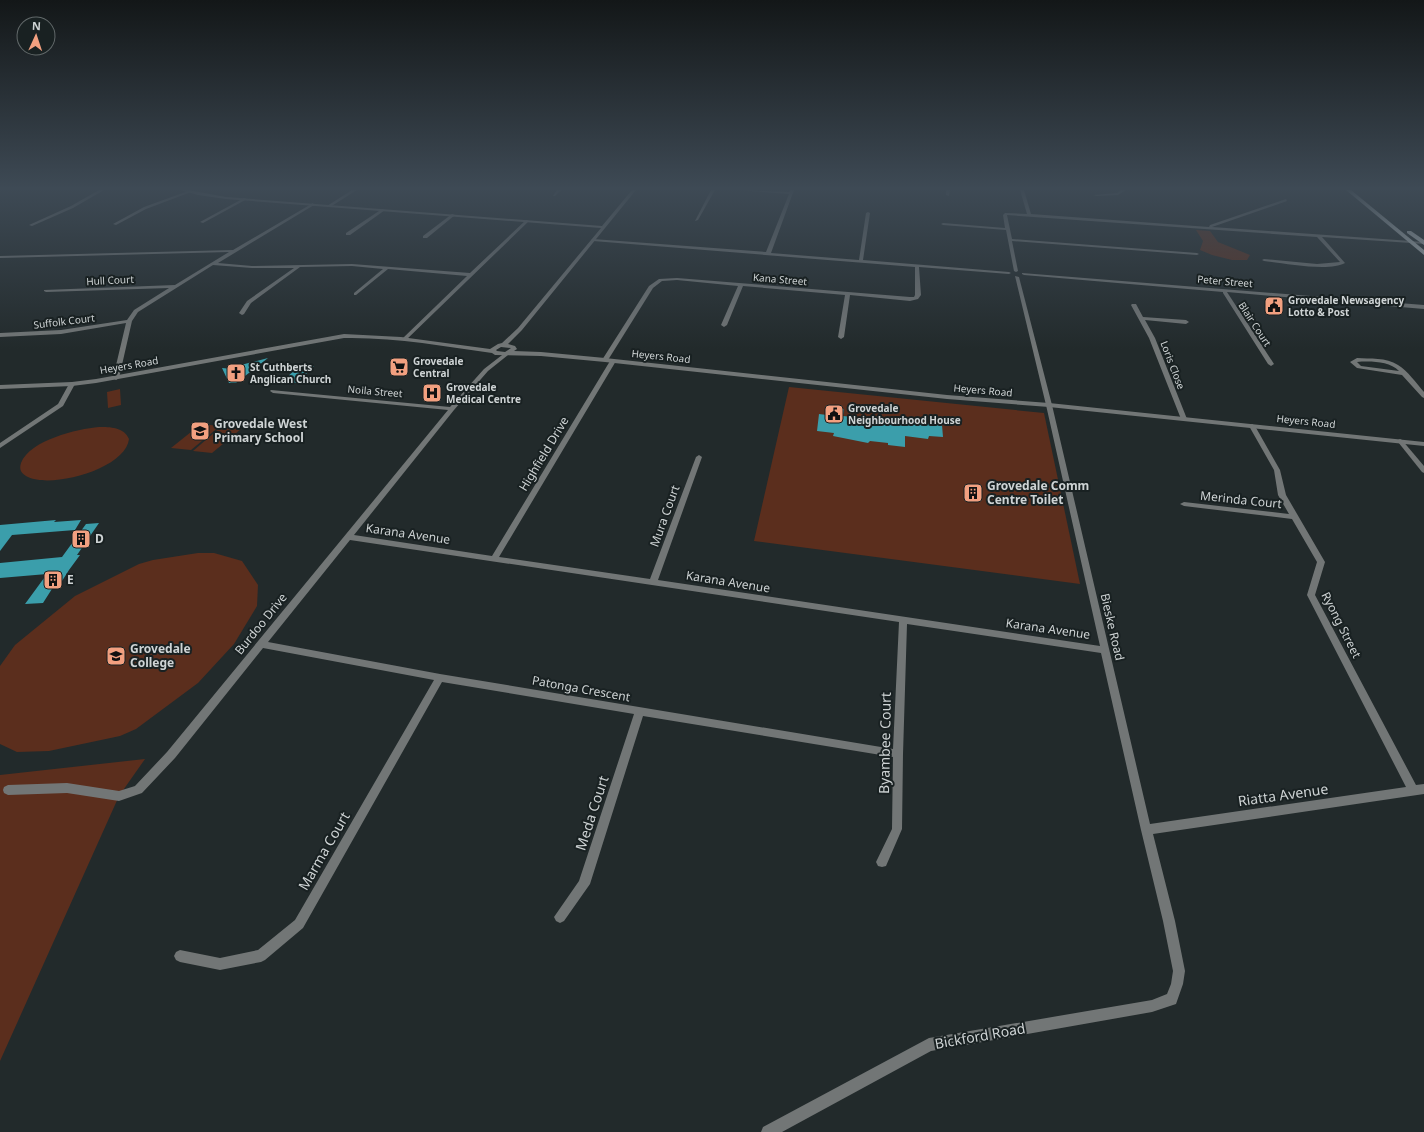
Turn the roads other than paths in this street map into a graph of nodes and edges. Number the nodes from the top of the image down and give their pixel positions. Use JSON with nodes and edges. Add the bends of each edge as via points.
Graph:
{"nodes":[{"id":1,"x":248,"y":243,"type":"edge"},
{"id":2,"x":504,"y":243,"type":"edge"},
{"id":3,"x":591,"y":243,"type":"edge"},
{"id":4,"x":628,"y":243,"type":"edge"},
{"id":5,"x":772,"y":243,"type":"edge"},
{"id":6,"x":864,"y":243,"type":"edge"},
{"id":7,"x":1011,"y":243,"type":"edge"},
{"id":8,"x":1048,"y":243,"type":"edge"},
{"id":9,"x":1325,"y":243,"type":"edge"},
{"id":10,"x":1412,"y":243,"type":"edge"},
{"id":11,"x":234,"y":251,"type":"junction"},
{"id":12,"x":1424,"y":253,"type":"edge"},
{"id":13,"x":768,"y":254,"type":"junction"},
{"id":14,"x":1197,"y":254,"type":"dead end"},
{"id":15,"x":0,"y":257,"type":"edge"},
{"id":16,"x":6,"y":257,"type":"junction"},
{"id":17,"x":1264,"y":260,"type":"dead end"},
{"id":18,"x":0,"y":261,"type":"edge"},
{"id":19,"x":861,"y":261,"type":"junction"},
{"id":20,"x":213,"y":264,"type":"junction"},
{"id":21,"x":299,"y":266,"type":"junction"},
{"id":22,"x":917,"y":266,"type":"junction"},
{"id":23,"x":387,"y":268,"type":"junction"},
{"id":24,"x":1017,"y":274,"type":"junction"},
{"id":25,"x":471,"y":275,"type":"junction"},
{"id":26,"x":741,"y":285,"type":"junction"},
{"id":27,"x":176,"y":286,"type":"junction"},
{"id":28,"x":46,"y":291,"type":"dead end"},
{"id":29,"x":1225,"y":293,"type":"dead end"},
{"id":30,"x":356,"y":294,"type":"dead end"},
{"id":31,"x":848,"y":294,"type":"junction"},
{"id":32,"x":1134,"y":305,"type":"dead end"},
{"id":33,"x":1424,"y":307,"type":"edge"},
{"id":34,"x":242,"y":313,"type":"dead end"},
{"id":35,"x":1142,"y":318,"type":"junction"},
{"id":36,"x":129,"y":321,"type":"junction"},
{"id":37,"x":1186,"y":322,"type":"dead end"},
{"id":38,"x":724,"y":325,"type":"dead end"},
{"id":39,"x":520,"y":329,"type":"junction"},
{"id":40,"x":0,"y":335,"type":"edge"},
{"id":41,"x":841,"y":337,"type":"dead end"},
{"id":42,"x":402,"y":339,"type":"junction"},
{"id":43,"x":502,"y":345,"type":"junction"},
{"id":44,"x":464,"y":346,"type":"junction"},
{"id":45,"x":513,"y":347,"type":"junction"},
{"id":46,"x":494,"y":352,"type":"junction"},
{"id":47,"x":507,"y":353,"type":"junction"},
{"id":48,"x":541,"y":354,"type":"junction"},
{"id":49,"x":605,"y":360,"type":"junction"},
{"id":50,"x":613,"y":361,"type":"junction"},
{"id":51,"x":1271,"y":364,"type":"dead end"},
{"id":52,"x":486,"y":370,"type":"junction"},
{"id":53,"x":1405,"y":374,"type":"junction"},
{"id":54,"x":116,"y":378,"type":"junction"},
{"id":55,"x":72,"y":384,"type":"junction"},
{"id":56,"x":0,"y":387,"type":"edge"},
{"id":57,"x":273,"y":391,"type":"dead end"},
{"id":58,"x":1424,"y":396,"type":"edge"},
{"id":59,"x":1049,"y":405,"type":"junction"},
{"id":60,"x":452,"y":409,"type":"junction"},
{"id":61,"x":1184,"y":419,"type":"junction"},
{"id":62,"x":1252,"y":426,"type":"junction"},
{"id":63,"x":1400,"y":441,"type":"junction"},
{"id":64,"x":1424,"y":444,"type":"edge"},
{"id":65,"x":0,"y":446,"type":"edge"},
{"id":66,"x":699,"y":457,"type":"dead end"},
{"id":67,"x":1424,"y":471,"type":"edge"},
{"id":68,"x":1184,"y":504,"type":"dead end"},
{"id":69,"x":1295,"y":517,"type":"junction"},
{"id":70,"x":348,"y":537,"type":"junction"},
{"id":71,"x":494,"y":559,"type":"junction"},
{"id":72,"x":653,"y":583,"type":"junction"},
{"id":73,"x":903,"y":621,"type":"junction"},
{"id":74,"x":261,"y":644,"type":"junction"},
{"id":75,"x":1104,"y":650,"type":"junction"},
{"id":76,"x":440,"y":678,"type":"junction"},
{"id":77,"x":639,"y":712,"type":"junction"},
{"id":78,"x":898,"y":754,"type":"junction"},
{"id":79,"x":8,"y":790,"type":"dead end"},
{"id":80,"x":1419,"y":790,"type":"edge"},
{"id":81,"x":1146,"y":830,"type":"junction"},
{"id":82,"x":882,"y":862,"type":"dead end"},
{"id":83,"x":560,"y":917,"type":"dead end"},
{"id":84,"x":180,"y":956,"type":"dead end"},
{"id":85,"x":1177,"y":984,"type":"joint"},
{"id":86,"x":768,"y":1132,"type":"edge"}],
"edges":[{"from":1,"to":11,"type":"street"},
{"from":2,"to":25,"type":"street"},
{"from":3,"to":39,"type":"street"},
{"from":4,"to":13,"type":"street","name":"Peter Street"},
{"from":5,"to":13,"type":"street"},
{"from":6,"to":19,"type":"street"},
{"from":7,"to":24,"type":"street","name":"Bieske Road"},
{"from":8,"to":14,"type":"street"},
{"from":9,"to":17,"type":"street","via":[[1343,263],[1327,265]]},
{"from":10,"to":12,"type":"main road"},
{"from":11,"to":16,"type":"street"},
{"from":11,"to":20,"type":"street"},
{"from":13,"to":19,"type":"street","name":"Peter Street"},
{"from":15,"to":16,"type":"street"},
{"from":16,"to":18,"type":"street"},
{"from":19,"to":22,"type":"street","name":"Peter Street"},
{"from":20,"to":21,"type":"street","via":[[246,267]]},
{"from":20,"to":27,"type":"street"},
{"from":21,"to":23,"type":"street","via":[[348,264]]},
{"from":21,"to":34,"type":"street","via":[[249,302]]},
{"from":22,"to":24,"type":"street","name":"Peter Street"},
{"from":22,"to":31,"type":"street","name":"Kana Street","via":[[916,298]]},
{"from":23,"to":25,"type":"street"},
{"from":23,"to":30,"type":"street"},
{"from":24,"to":33,"type":"street","name":"Peter Street"},
{"from":24,"to":59,"type":"street","name":"Bieske Road"},
{"from":25,"to":42,"type":"street"},
{"from":26,"to":31,"type":"street","name":"Kana Street"},
{"from":26,"to":38,"type":"street"},
{"from":26,"to":49,"type":"street","name":"Kana Street","via":[[677,279],[655,283]]},
{"from":27,"to":28,"type":"street","name":"Hull Court"},
{"from":27,"to":36,"type":"street","via":[[141,307]]},
{"from":29,"to":51,"type":"street","name":"Blair Court"},
{"from":31,"to":41,"type":"street"},
{"from":32,"to":35,"type":"street","name":"Loris Close"},
{"from":35,"to":37,"type":"street"},
{"from":35,"to":61,"type":"street","name":"Loris Close"},
{"from":36,"to":40,"type":"street","name":"Suffolk Court","via":[[54,332]]},
{"from":36,"to":54,"type":"street"},
{"from":39,"to":43,"type":"street"},
{"from":39,"to":45,"type":"street"},
{"from":42,"to":44,"type":"street","name":"Heyers Road"},
{"from":42,"to":54,"type":"street","name":"Heyers Road","via":[[344,339],[261,351]]},
{"from":43,"to":44,"type":"street","name":"Heyers Road"},
{"from":43,"to":45,"type":"street","name":"Heyers Road"},
{"from":43,"to":46,"type":"street","via":[[495,348]]},
{"from":44,"to":46,"type":"street","name":"Heyers Road"},
{"from":45,"to":47,"type":"street"},
{"from":45,"to":48,"type":"street","name":"Heyers Road"},
{"from":46,"to":47,"type":"street","name":"Heyers Road"},
{"from":46,"to":52,"type":"street","name":"Burdoo Drive"},
{"from":47,"to":48,"type":"street","name":"Heyers Road"},
{"from":47,"to":52,"type":"street","name":"Burdoo Drive"},
{"from":48,"to":49,"type":"street","name":"Heyers Road"},
{"from":49,"to":50,"type":"street","name":"Heyers Road"},
{"from":50,"to":59,"type":"street","name":"Heyers Road","via":[[947,397]]},
{"from":50,"to":71,"type":"street","name":"Highfield Drive"},
{"from":52,"to":60,"type":"street","name":"Burdoo Drive"},
{"from":53,"to":53,"type":"street","via":[[1359,367],[1353,362],[1357,360],[1393,364]]},
{"from":53,"to":58,"type":"street"},
{"from":54,"to":55,"type":"street","name":"Heyers Road"},
{"from":55,"to":56,"type":"street","name":"Heyers Road"},
{"from":55,"to":65,"type":"street","via":[[61,405]]},
{"from":57,"to":60,"type":"street","name":"Noila Street"},
{"from":59,"to":61,"type":"street","name":"Heyers Road"},
{"from":59,"to":75,"type":"street","name":"Bieske Road"},
{"from":60,"to":70,"type":"street","name":"Burdoo Drive"},
{"from":61,"to":62,"type":"street","name":"Heyers Road"},
{"from":62,"to":63,"type":"street","name":"Heyers Road"},
{"from":62,"to":69,"type":"street","name":"Ryong Street","via":[[1278,470],[1282,495]]},
{"from":63,"to":64,"type":"street","name":"Heyers Road"},
{"from":63,"to":67,"type":"street"},
{"from":66,"to":72,"type":"street","name":"Mura Court"},
{"from":68,"to":69,"type":"street","name":"Merinda Court"},
{"from":69,"to":80,"type":"street","name":"Ryong Street","via":[[1321,562],[1311,595]]},
{"from":70,"to":71,"type":"street","name":"Karana Avenue"},
{"from":70,"to":74,"type":"street","name":"Burdoo Drive"},
{"from":71,"to":72,"type":"street","name":"Karana Avenue"},
{"from":72,"to":73,"type":"street","name":"Karana Avenue"},
{"from":73,"to":75,"type":"street","name":"Karana Avenue"},
{"from":73,"to":78,"type":"street","name":"Byambee Court"},
{"from":74,"to":76,"type":"street","name":"Patonga Crescent"},
{"from":74,"to":79,"type":"street","name":"Burdoo Drive","via":[[171,755],[138,790],[119,796],[67,788]]},
{"from":75,"to":81,"type":"street","name":"Bieske Road"},
{"from":76,"to":77,"type":"street","name":"Patonga Crescent"},
{"from":76,"to":84,"type":"street","name":"Marma Court","via":[[299,924],[261,956],[220,964]]},
{"from":77,"to":78,"type":"street","name":"Patonga Crescent"},
{"from":77,"to":83,"type":"street","name":"Meda Court","via":[[584,884]]},
{"from":78,"to":82,"type":"street","name":"Byambee Court","via":[[897,829]]},
{"from":80,"to":81,"type":"street","name":"Riatta Avenue"},
{"from":81,"to":85,"type":"street","name":"Bieske Road","via":[[1172,935],[1179,971]]},
{"from":85,"to":86,"type":"street","name":"Bickford Road","via":[[1171,999],[1152,1006],[929,1045]]}]}
